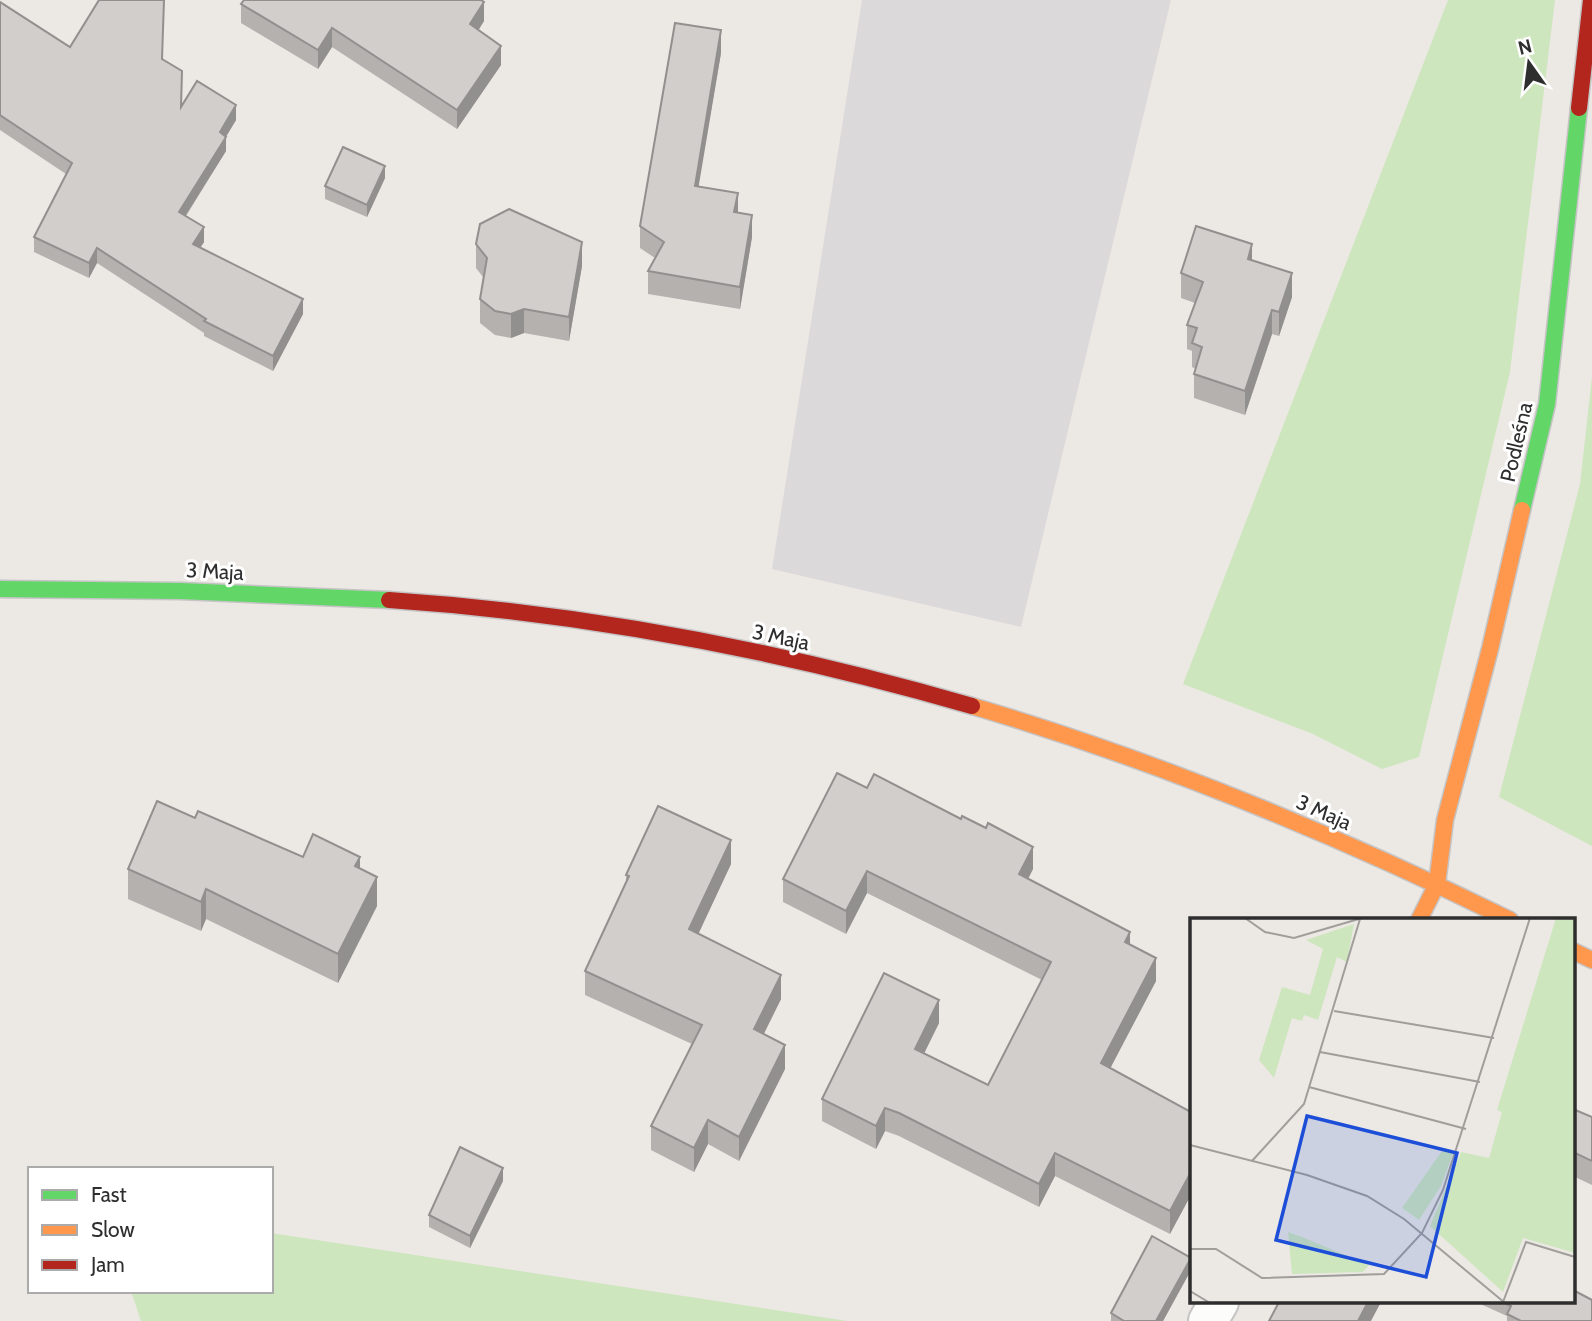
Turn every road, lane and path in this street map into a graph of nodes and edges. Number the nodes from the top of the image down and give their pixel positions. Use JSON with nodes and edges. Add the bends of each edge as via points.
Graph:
{"nodes":[{"id":1,"x":1591,"y":0,"type":"edge"},
{"id":2,"x":0,"y":589,"type":"edge"},
{"id":3,"x":1437,"y":884,"type":"junction"},
{"id":4,"x":1420,"y":918,"type":"edge"},
{"id":5,"x":1506,"y":918,"type":"edge"},
{"id":6,"x":1574,"y":951,"type":"edge"},
{"id":7,"x":1592,"y":960,"type":"edge"},
{"id":8,"x":1218,"y":1304,"type":"edge"},
{"id":9,"x":1208,"y":1321,"type":"edge"}],
"edges":[{"from":1,"to":3,"type":"street","name":"Podleśna","via":[[1547,404],[1445,820]]},
{"from":2,"to":3,"type":"street","name":"3 Maja","via":[[148,589],[481,607],[628,628],[796,661],[937,696],[1090,742],[1224,791]]},
{"from":3,"to":4,"type":"street","name":"Podleśna"},
{"from":3,"to":5,"type":"street","name":"3 Maja"},
{"from":6,"to":7,"type":"street"},
{"from":8,"to":9,"type":"street"}]}
